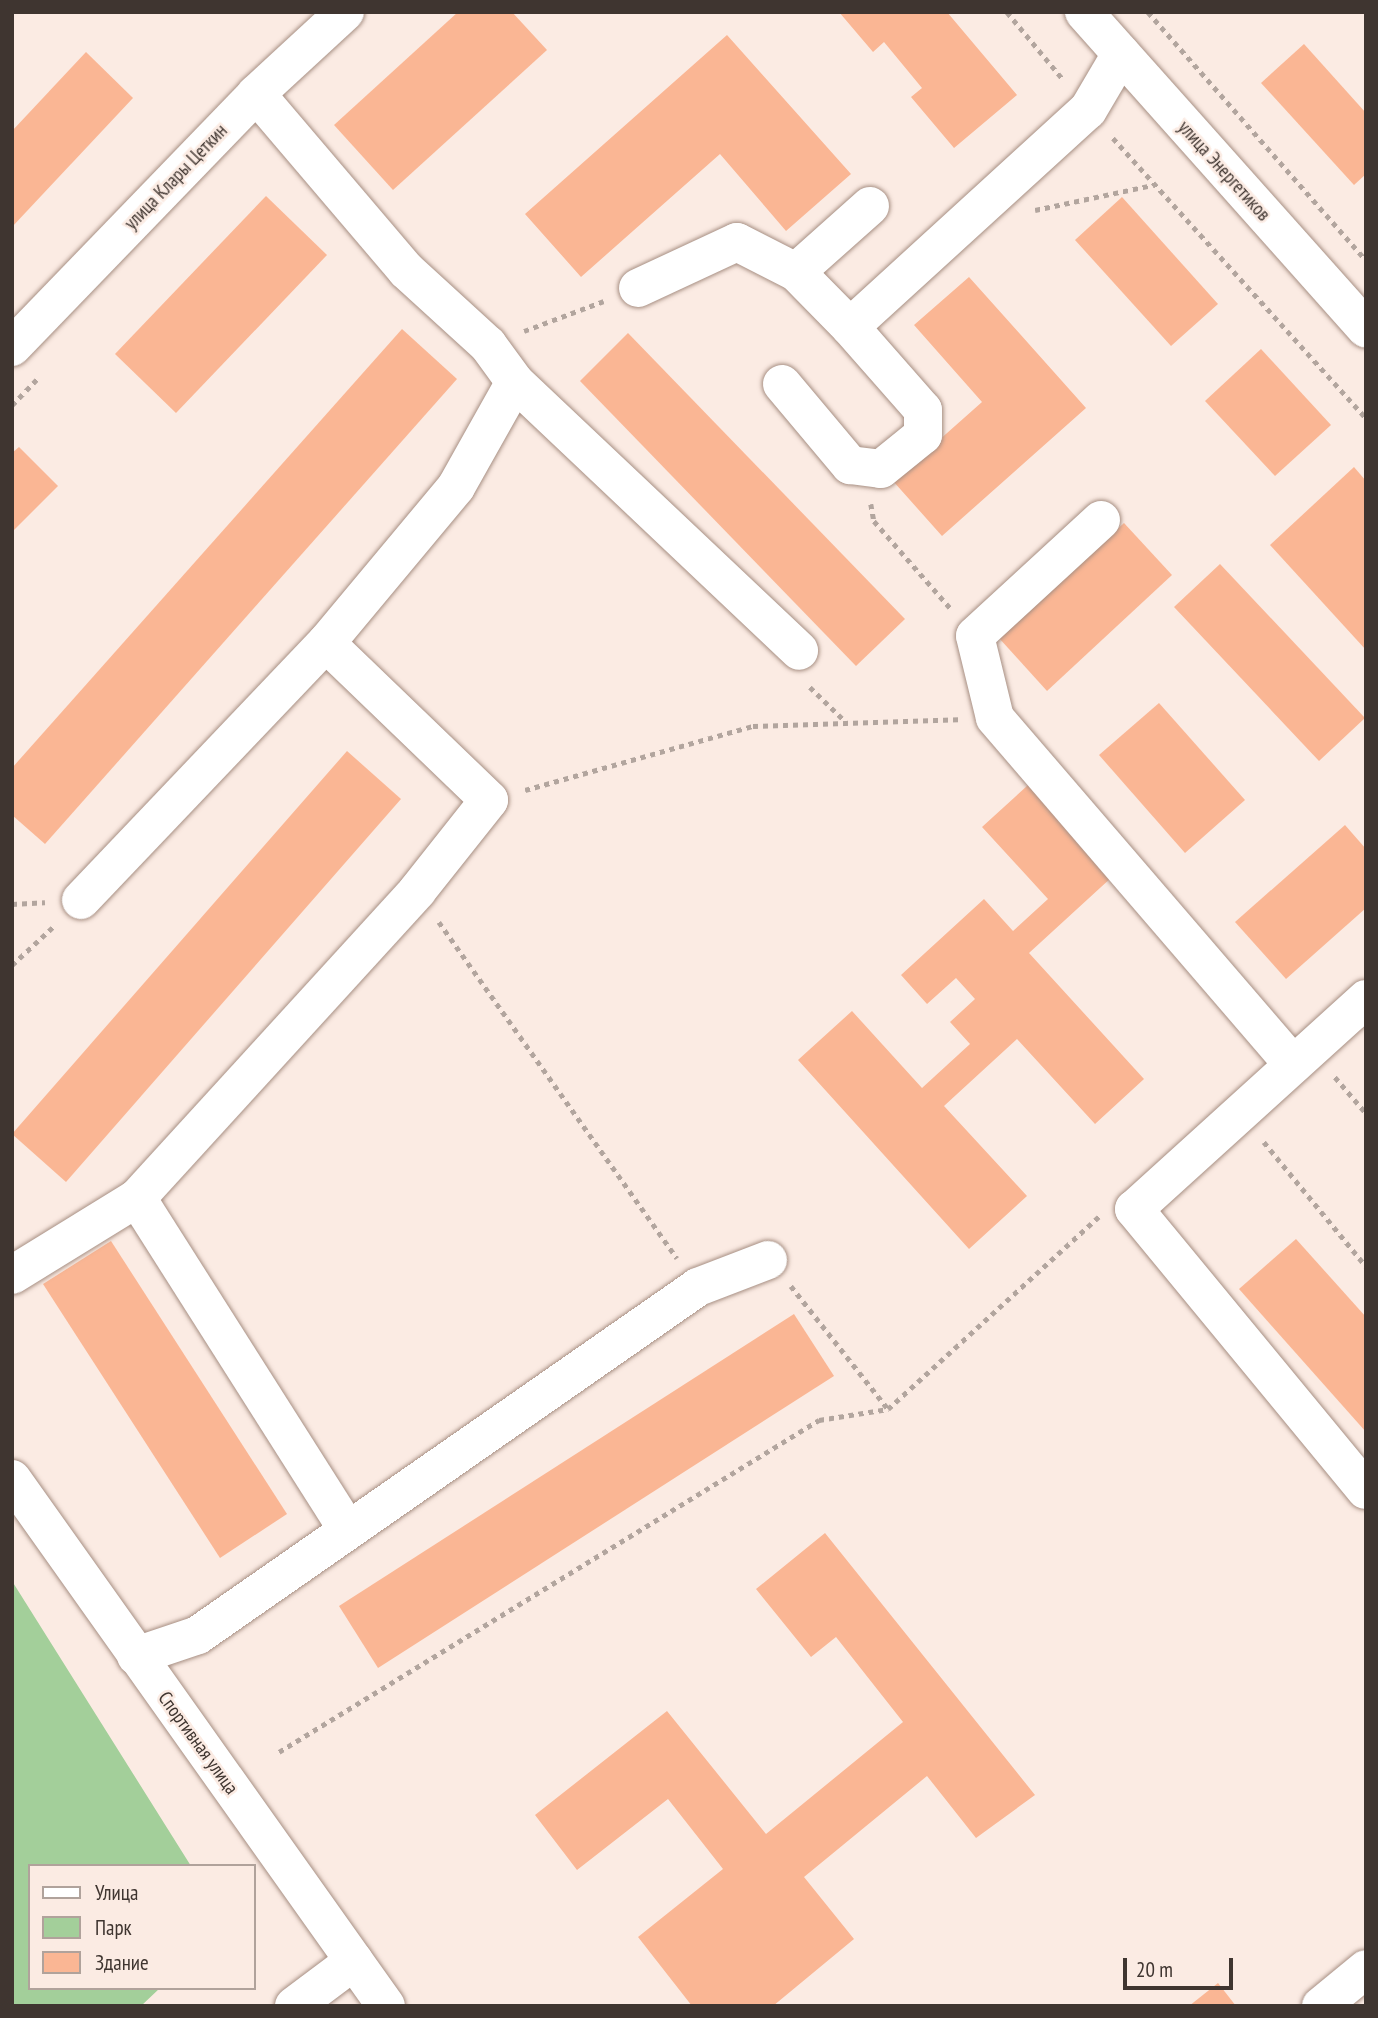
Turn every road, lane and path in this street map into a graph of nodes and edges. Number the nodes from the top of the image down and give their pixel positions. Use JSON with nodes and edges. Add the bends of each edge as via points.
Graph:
{"nodes":[{"id":1,"x":345,"y":12,"type":"edge"},
{"id":2,"x":1007,"y":12,"type":"edge"},
{"id":3,"x":1084,"y":12,"type":"edge"},
{"id":4,"x":1148,"y":12,"type":"edge"},
{"id":5,"x":1121,"y":54,"type":"junction"},
{"id":6,"x":256,"y":94,"type":"junction"},
{"id":7,"x":1088,"y":110,"type":"junction"},
{"id":8,"x":870,"y":206,"type":"dead end"},
{"id":9,"x":1366,"y":260,"type":"edge"},
{"id":10,"x":796,"y":272,"type":"junction"},
{"id":11,"x":638,"y":288,"type":"joint"},
{"id":12,"x":850,"y":327,"type":"junction"},
{"id":13,"x":1366,"y":328,"type":"edge"},
{"id":14,"x":488,"y":345,"type":"junction"},
{"id":15,"x":12,"y":347,"type":"edge"},
{"id":16,"x":514,"y":382,"type":"junction"},
{"id":17,"x":782,"y":384,"type":"dead end"},
{"id":18,"x":1366,"y":418,"type":"edge"},
{"id":19,"x":866,"y":467,"type":"junction"},
{"id":20,"x":1101,"y":520,"type":"dead end"},
{"id":21,"x":975,"y":636,"type":"junction"},
{"id":22,"x":326,"y":643,"type":"junction"},
{"id":23,"x":799,"y":651,"type":"joint"},
{"id":24,"x":995,"y":718,"type":"junction"},
{"id":25,"x":847,"y":723,"type":"junction"},
{"id":26,"x":489,"y":800,"type":"junction"},
{"id":27,"x":417,"y":891,"type":"junction"},
{"id":28,"x":81,"y":900,"type":"joint"},
{"id":29,"x":12,"y":965,"type":"edge"},
{"id":30,"x":1366,"y":999,"type":"edge"},
{"id":31,"x":1293,"y":1064,"type":"junction"},
{"id":32,"x":1240,"y":1112,"type":"junction"},
{"id":33,"x":138,"y":1198,"type":"junction"},
{"id":34,"x":768,"y":1260,"type":"joint"},
{"id":35,"x":1366,"y":1266,"type":"edge"},
{"id":36,"x":12,"y":1275,"type":"edge"},
{"id":37,"x":698,"y":1287,"type":"junction"},
{"id":38,"x":12,"y":1479,"type":"edge"},
{"id":39,"x":1366,"y":1490,"type":"edge"},
{"id":40,"x":348,"y":1530,"type":"junction"},
{"id":41,"x":136,"y":1656,"type":"junction"},
{"id":42,"x":279,"y":1752,"type":"dead end"},
{"id":43,"x":354,"y":1961,"type":"junction"},
{"id":44,"x":1366,"y":1969,"type":"edge"},
{"id":45,"x":294,"y":2006,"type":"edge"},
{"id":46,"x":386,"y":2006,"type":"edge"},
{"id":47,"x":1321,"y":2006,"type":"edge"}],
"edges":[{"from":1,"to":6,"type":"street","name":"улица Клары Цеткин"},
{"from":2,"to":7,"type":"path"},
{"from":3,"to":5,"type":"street","name":"улица Энергетиков"},
{"from":4,"to":9,"type":"path"},
{"from":5,"to":7,"type":"street"},
{"from":5,"to":13,"type":"street","name":"улица Энергетиков"},
{"from":6,"to":14,"type":"street","via":[[406,270]]},
{"from":6,"to":15,"type":"street","name":"улица Клары Цеткин"},
{"from":7,"to":12,"type":"street"},
{"from":7,"to":18,"type":"path"},
{"from":8,"to":10,"type":"street"},
{"from":10,"to":11,"type":"street","via":[[737,242]]},
{"from":10,"to":12,"type":"street"},
{"from":11,"to":14,"type":"path"},
{"from":12,"to":19,"type":"street","via":[[923,410],[923,435],[880,469]]},
{"from":14,"to":16,"type":"street"},
{"from":16,"to":22,"type":"street","via":[[456,486]]},
{"from":16,"to":23,"type":"street"},
{"from":17,"to":19,"type":"street","via":[[850,465]]},
{"from":19,"to":21,"type":"path","via":[[874,521]]},
{"from":20,"to":21,"type":"street"},
{"from":21,"to":24,"type":"street"},
{"from":22,"to":26,"type":"street"},
{"from":22,"to":28,"type":"street"},
{"from":23,"to":25,"type":"path","via":[[792,669]]},
{"from":24,"to":25,"type":"path"},
{"from":24,"to":31,"type":"street"},
{"from":25,"to":26,"type":"path","via":[[753,726]]},
{"from":26,"to":27,"type":"street"},
{"from":27,"to":33,"type":"street"},
{"from":27,"to":37,"type":"path"},
{"from":28,"to":29,"type":"path"},
{"from":30,"to":31,"type":"street"},
{"from":31,"to":32,"type":"street"},
{"from":32,"to":35,"type":"path"},
{"from":32,"to":39,"type":"street","via":[[1134,1209]]},
{"from":33,"to":36,"type":"street"},
{"from":33,"to":40,"type":"street"},
{"from":34,"to":37,"type":"street"},
{"from":34,"to":42,"type":"path","via":[[888,1409],[819,1420]]},
{"from":37,"to":40,"type":"street"},
{"from":38,"to":41,"type":"street","name":"Спортивная улица"},
{"from":40,"to":41,"type":"street","via":[[198,1635]]},
{"from":41,"to":43,"type":"street","name":"Спортивная улица"},
{"from":43,"to":45,"type":"street"},
{"from":43,"to":46,"type":"street","name":"Спортивная улица"},
{"from":44,"to":47,"type":"street"}]}
